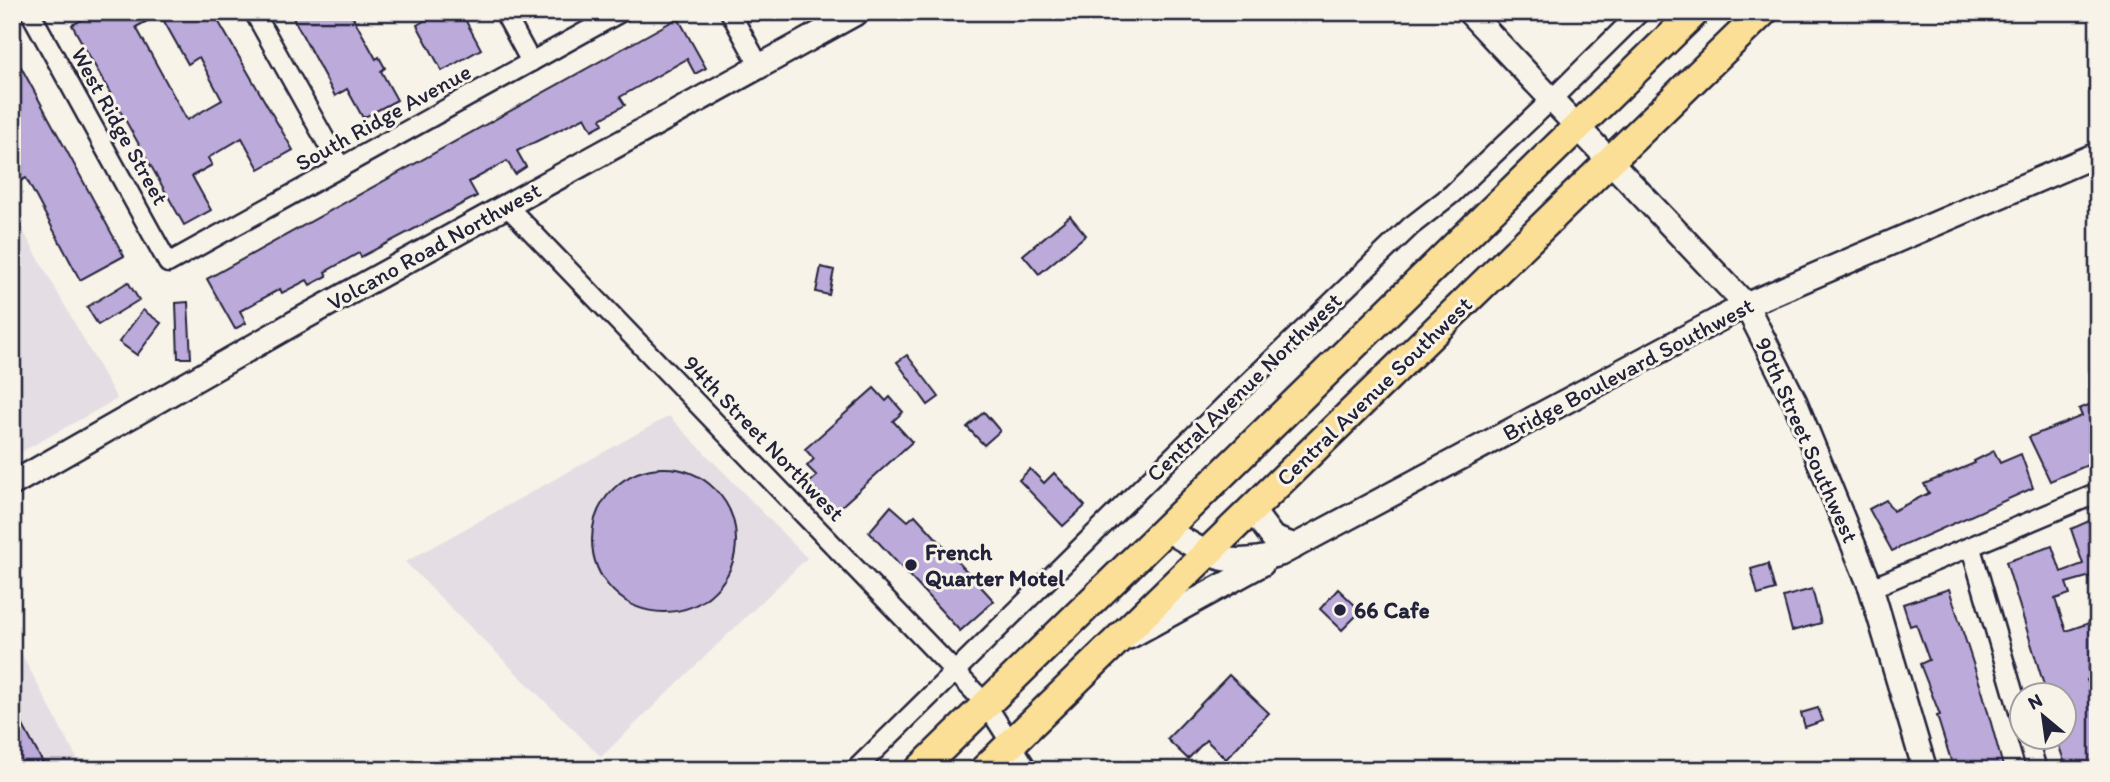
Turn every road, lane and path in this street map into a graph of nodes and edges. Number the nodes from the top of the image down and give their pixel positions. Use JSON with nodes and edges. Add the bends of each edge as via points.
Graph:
{"nodes":[{"id":1,"x":30,"y":12,"type":"edge"},
{"id":2,"x":254,"y":12,"type":"edge"},
{"id":3,"x":503,"y":12,"type":"edge"},
{"id":4,"x":621,"y":12,"type":"edge"},
{"id":5,"x":730,"y":12,"type":"edge"},
{"id":6,"x":858,"y":12,"type":"edge"},
{"id":7,"x":1469,"y":12,"type":"edge"},
{"id":8,"x":1640,"y":12,"type":"edge"},
{"id":9,"x":1695,"y":12,"type":"edge"},
{"id":10,"x":1763,"y":12,"type":"edge"},
{"id":11,"x":531,"y":62,"type":"junction"},
{"id":12,"x":760,"y":67,"type":"junction"},
{"id":13,"x":1551,"y":100,"type":"junction"},
{"id":14,"x":1576,"y":128,"type":"junction"},
{"id":15,"x":2098,"y":154,"type":"edge"},
{"id":16,"x":1609,"y":162,"type":"junction"},
{"id":17,"x":341,"y":168,"type":"junction"},
{"id":18,"x":507,"y":206,"type":"junction"},
{"id":19,"x":168,"y":263,"type":"joint"},
{"id":20,"x":1746,"y":305,"type":"junction"},
{"id":21,"x":12,"y":484,"type":"edge"},
{"id":22,"x":2098,"y":493,"type":"edge"},
{"id":23,"x":1252,"y":510,"type":"junction"},
{"id":24,"x":1167,"y":530,"type":"junction"},
{"id":25,"x":1971,"y":548,"type":"junction"},
{"id":26,"x":1287,"y":550,"type":"junction"},
{"id":27,"x":1207,"y":554,"type":"junction"},
{"id":28,"x":1871,"y":588,"type":"junction"},
{"id":29,"x":1111,"y":648,"type":"junction"},
{"id":30,"x":956,"y":672,"type":"junction"},
{"id":31,"x":2010,"y":680,"type":"edge"},
{"id":32,"x":986,"y":704,"type":"junction"},
{"id":33,"x":1010,"y":745,"type":"junction"},
{"id":34,"x":2031,"y":750,"type":"edge"},
{"id":35,"x":855,"y":770,"type":"edge"},
{"id":36,"x":919,"y":770,"type":"edge"},
{"id":37,"x":984,"y":770,"type":"edge"},
{"id":38,"x":1028,"y":770,"type":"edge"},
{"id":39,"x":1925,"y":770,"type":"edge"},
{"id":40,"x":2037,"y":770,"type":"edge"}],
"edges":[{"from":1,"to":19,"type":"street","name":"West Ridge Street"},
{"from":2,"to":17,"type":"street"},
{"from":3,"to":11,"type":"street"},
{"from":4,"to":11,"type":"street","name":"South Ridge Avenue"},
{"from":5,"to":12,"type":"street"},
{"from":6,"to":12,"type":"street","name":"Volcano Road Northwest"},
{"from":7,"to":13,"type":"street","name":"90th Street Southwest"},
{"from":8,"to":13,"type":"street","name":"Central Avenue Northwest"},
{"from":9,"to":14,"type":"main road","name":"Central Avenue Northwest"},
{"from":10,"to":16,"type":"main road","name":"Central Avenue Southwest"},
{"from":11,"to":17,"type":"street","name":"South Ridge Avenue"},
{"from":12,"to":18,"type":"street","name":"Volcano Road Northwest"},
{"from":13,"to":14,"type":"street","name":"90th Street Southwest"},
{"from":13,"to":30,"type":"street","name":"Central Avenue Northwest","via":[[1452,194],[1411,226]]},
{"from":14,"to":16,"type":"street","name":"90th Street Southwest"},
{"from":14,"to":24,"type":"main road","name":"Central Avenue Northwest"},
{"from":15,"to":20,"type":"street","name":"Bridge Boulevard Southwest"},
{"from":16,"to":20,"type":"street","name":"90th Street Southwest"},
{"from":16,"to":23,"type":"main road","name":"Central Avenue Southwest"},
{"from":17,"to":19,"type":"street","name":"South Ridge Avenue"},
{"from":18,"to":21,"type":"street","name":"Volcano Road Northwest"},
{"from":18,"to":30,"type":"street","name":"94th Street Northwest"},
{"from":20,"to":26,"type":"street","name":"Bridge Boulevard Southwest"},
{"from":20,"to":28,"type":"street","name":"90th Street Southwest","via":[[1795,402]]},
{"from":22,"to":25,"type":"street"},
{"from":23,"to":26,"type":"street"},
{"from":23,"to":27,"type":"main road","name":"Central Avenue Southwest"},
{"from":24,"to":27,"type":"street","name":"Bridge Boulevard Southwest"},
{"from":24,"to":32,"type":"main road","name":"Central Avenue Northwest"},
{"from":25,"to":28,"type":"street"},
{"from":25,"to":31,"type":"street"},
{"from":26,"to":27,"type":"street","name":"Bridge Boulevard Southwest","via":[[1243,563]]},
{"from":26,"to":29,"type":"street"},
{"from":27,"to":29,"type":"main road","name":"Central Avenue Southwest"},
{"from":28,"to":39,"type":"street","name":"90th Street Southwest"},
{"from":29,"to":33,"type":"main road","name":"Central Avenue Southwest"},
{"from":30,"to":32,"type":"street","name":"94th Street Northwest"},
{"from":30,"to":35,"type":"street","name":"Central Avenue Northwest"},
{"from":32,"to":33,"type":"street","name":"94th Street Northwest"},
{"from":32,"to":36,"type":"main road","name":"Central Avenue Northwest"},
{"from":33,"to":37,"type":"main road","name":"Central Avenue Southwest"},
{"from":33,"to":38,"type":"street","name":"94th Street Northwest"},
{"from":34,"to":40,"type":"street"}]}
